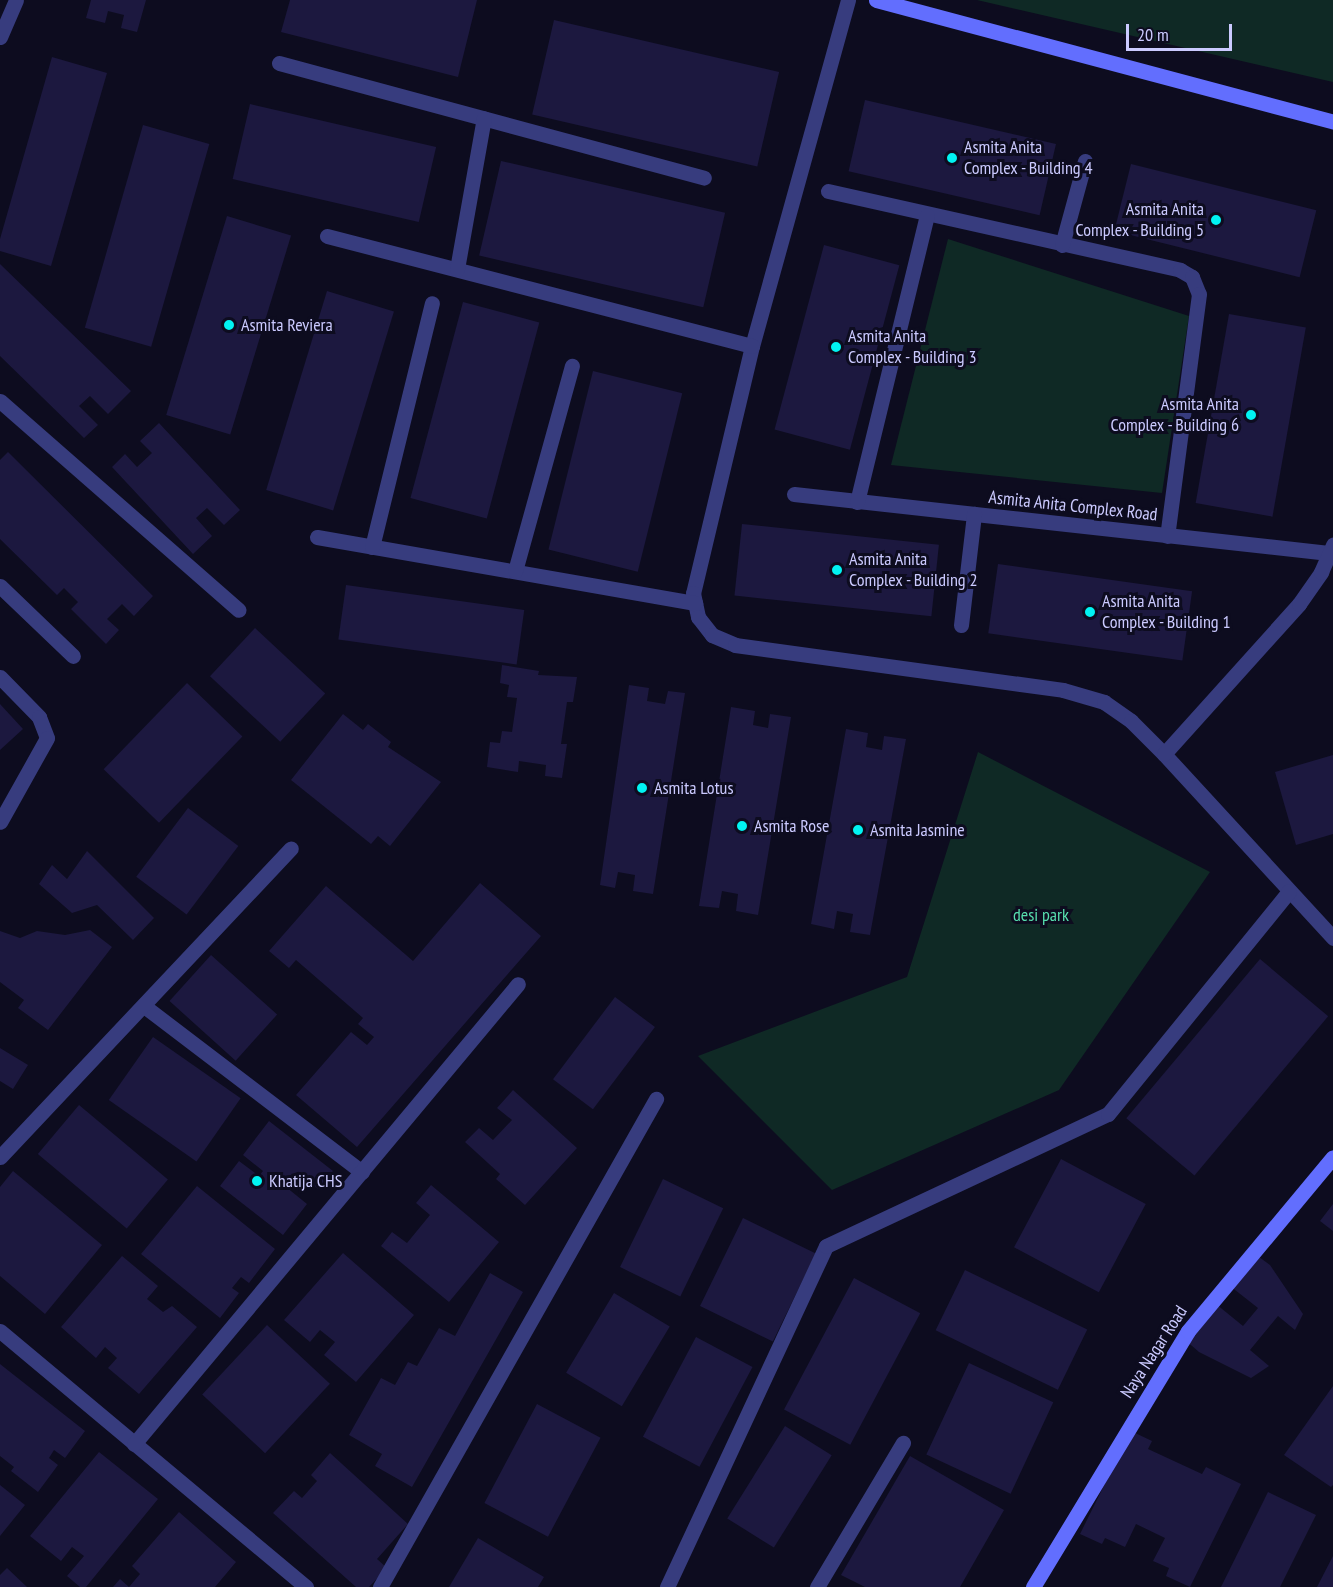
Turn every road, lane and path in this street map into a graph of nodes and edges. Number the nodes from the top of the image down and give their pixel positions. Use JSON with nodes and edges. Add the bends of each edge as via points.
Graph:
{"nodes":[{"id":1,"x":16,"y":0,"type":"edge"},
{"id":2,"x":848,"y":0,"type":"edge"},
{"id":3,"x":876,"y":0,"type":"edge"},
{"id":4,"x":0,"y":37,"type":"edge"},
{"id":5,"x":279,"y":63,"type":"dead end"},
{"id":6,"x":484,"y":118,"type":"junction"},
{"id":7,"x":1333,"y":122,"type":"edge"},
{"id":8,"x":1085,"y":160,"type":"dead end"},
{"id":9,"x":704,"y":177,"type":"dead end"},
{"id":10,"x":828,"y":191,"type":"dead end"},
{"id":11,"x":927,"y":215,"type":"junction"},
{"id":12,"x":327,"y":236,"type":"dead end"},
{"id":13,"x":1062,"y":244,"type":"junction"},
{"id":14,"x":457,"y":269,"type":"junction"},
{"id":15,"x":432,"y":303,"type":"dead end"},
{"id":16,"x":752,"y":346,"type":"junction"},
{"id":17,"x":572,"y":366,"type":"dead end"},
{"id":18,"x":0,"y":401,"type":"edge"},
{"id":19,"x":794,"y":494,"type":"dead end"},
{"id":20,"x":857,"y":502,"type":"junction"},
{"id":21,"x":974,"y":514,"type":"junction"},
{"id":22,"x":1167,"y":536,"type":"junction"},
{"id":23,"x":316,"y":537,"type":"dead end"},
{"id":24,"x":372,"y":547,"type":"junction"},
{"id":25,"x":1331,"y":549,"type":"edge"},
{"id":26,"x":515,"y":571,"type":"junction"},
{"id":27,"x":0,"y":586,"type":"edge"},
{"id":28,"x":695,"y":603,"type":"junction"},
{"id":29,"x":239,"y":610,"type":"dead end"},
{"id":30,"x":961,"y":625,"type":"dead end"},
{"id":31,"x":73,"y":657,"type":"dead end"},
{"id":32,"x":0,"y":677,"type":"edge"},
{"id":33,"x":1164,"y":754,"type":"junction"},
{"id":34,"x":0,"y":822,"type":"edge"},
{"id":35,"x":291,"y":848,"type":"dead end"},
{"id":36,"x":1289,"y":891,"type":"junction"},
{"id":37,"x":1333,"y":938,"type":"edge"},
{"id":38,"x":518,"y":984,"type":"dead end"},
{"id":39,"x":144,"y":1006,"type":"junction"},
{"id":40,"x":656,"y":1099,"type":"dead end"},
{"id":41,"x":0,"y":1157,"type":"edge"},
{"id":42,"x":1333,"y":1157,"type":"edge"},
{"id":43,"x":362,"y":1172,"type":"junction"},
{"id":44,"x":0,"y":1331,"type":"edge"},
{"id":45,"x":903,"y":1443,"type":"dead end"},
{"id":46,"x":134,"y":1444,"type":"junction"},
{"id":47,"x":306,"y":1587,"type":"edge"},
{"id":48,"x":380,"y":1587,"type":"edge"},
{"id":49,"x":667,"y":1587,"type":"edge"},
{"id":50,"x":817,"y":1587,"type":"edge"},
{"id":51,"x":1033,"y":1587,"type":"edge"}],
"edges":[{"from":1,"to":4,"type":"street"},
{"from":2,"to":16,"type":"street"},
{"from":3,"to":7,"type":"street"},
{"from":5,"to":6,"type":"street"},
{"from":6,"to":9,"type":"street"},
{"from":6,"to":14,"type":"street"},
{"from":8,"to":13,"type":"street"},
{"from":10,"to":11,"type":"street","name":"Asmita Anita Complex Road"},
{"from":11,"to":13,"type":"street","name":"Asmita Anita Complex Road"},
{"from":11,"to":20,"type":"street"},
{"from":12,"to":14,"type":"street"},
{"from":13,"to":22,"type":"street","name":"Asmita Anita Complex Road","via":[[1180,270],[1198,284]]},
{"from":14,"to":16,"type":"street"},
{"from":15,"to":24,"type":"street"},
{"from":16,"to":28,"type":"street","via":[[693,593]]},
{"from":17,"to":26,"type":"street"},
{"from":18,"to":29,"type":"street"},
{"from":19,"to":20,"type":"street","name":"Asmita Anita Complex Road"},
{"from":20,"to":21,"type":"street","name":"Asmita Anita Complex Road"},
{"from":21,"to":22,"type":"street","name":"Asmita Anita Complex Road"},
{"from":21,"to":30,"type":"street","name":"Asmita Anita Complex Road"},
{"from":22,"to":25,"type":"street","name":"Asmita Anita Complex Road"},
{"from":23,"to":24,"type":"street"},
{"from":24,"to":26,"type":"street"},
{"from":25,"to":33,"type":"street","via":[[1299,604]]},
{"from":26,"to":28,"type":"street"},
{"from":27,"to":31,"type":"street"},
{"from":28,"to":33,"type":"street","via":[[698,617],[712,635],[735,645],[1063,690],[1104,702],[1131,721]]},
{"from":32,"to":34,"type":"street","via":[[39,717],[46,738]]},
{"from":33,"to":36,"type":"street"},
{"from":35,"to":39,"type":"street"},
{"from":36,"to":37,"type":"street"},
{"from":36,"to":49,"type":"street","via":[[1108,1114],[826,1246]]},
{"from":38,"to":43,"type":"street"},
{"from":39,"to":41,"type":"street"},
{"from":39,"to":43,"type":"street"},
{"from":40,"to":48,"type":"street"},
{"from":42,"to":51,"type":"street","name":"Naya Nagar Road","via":[[1188,1330]]},
{"from":43,"to":46,"type":"street"},
{"from":44,"to":46,"type":"street"},
{"from":45,"to":50,"type":"street"},
{"from":46,"to":47,"type":"street"}]}
